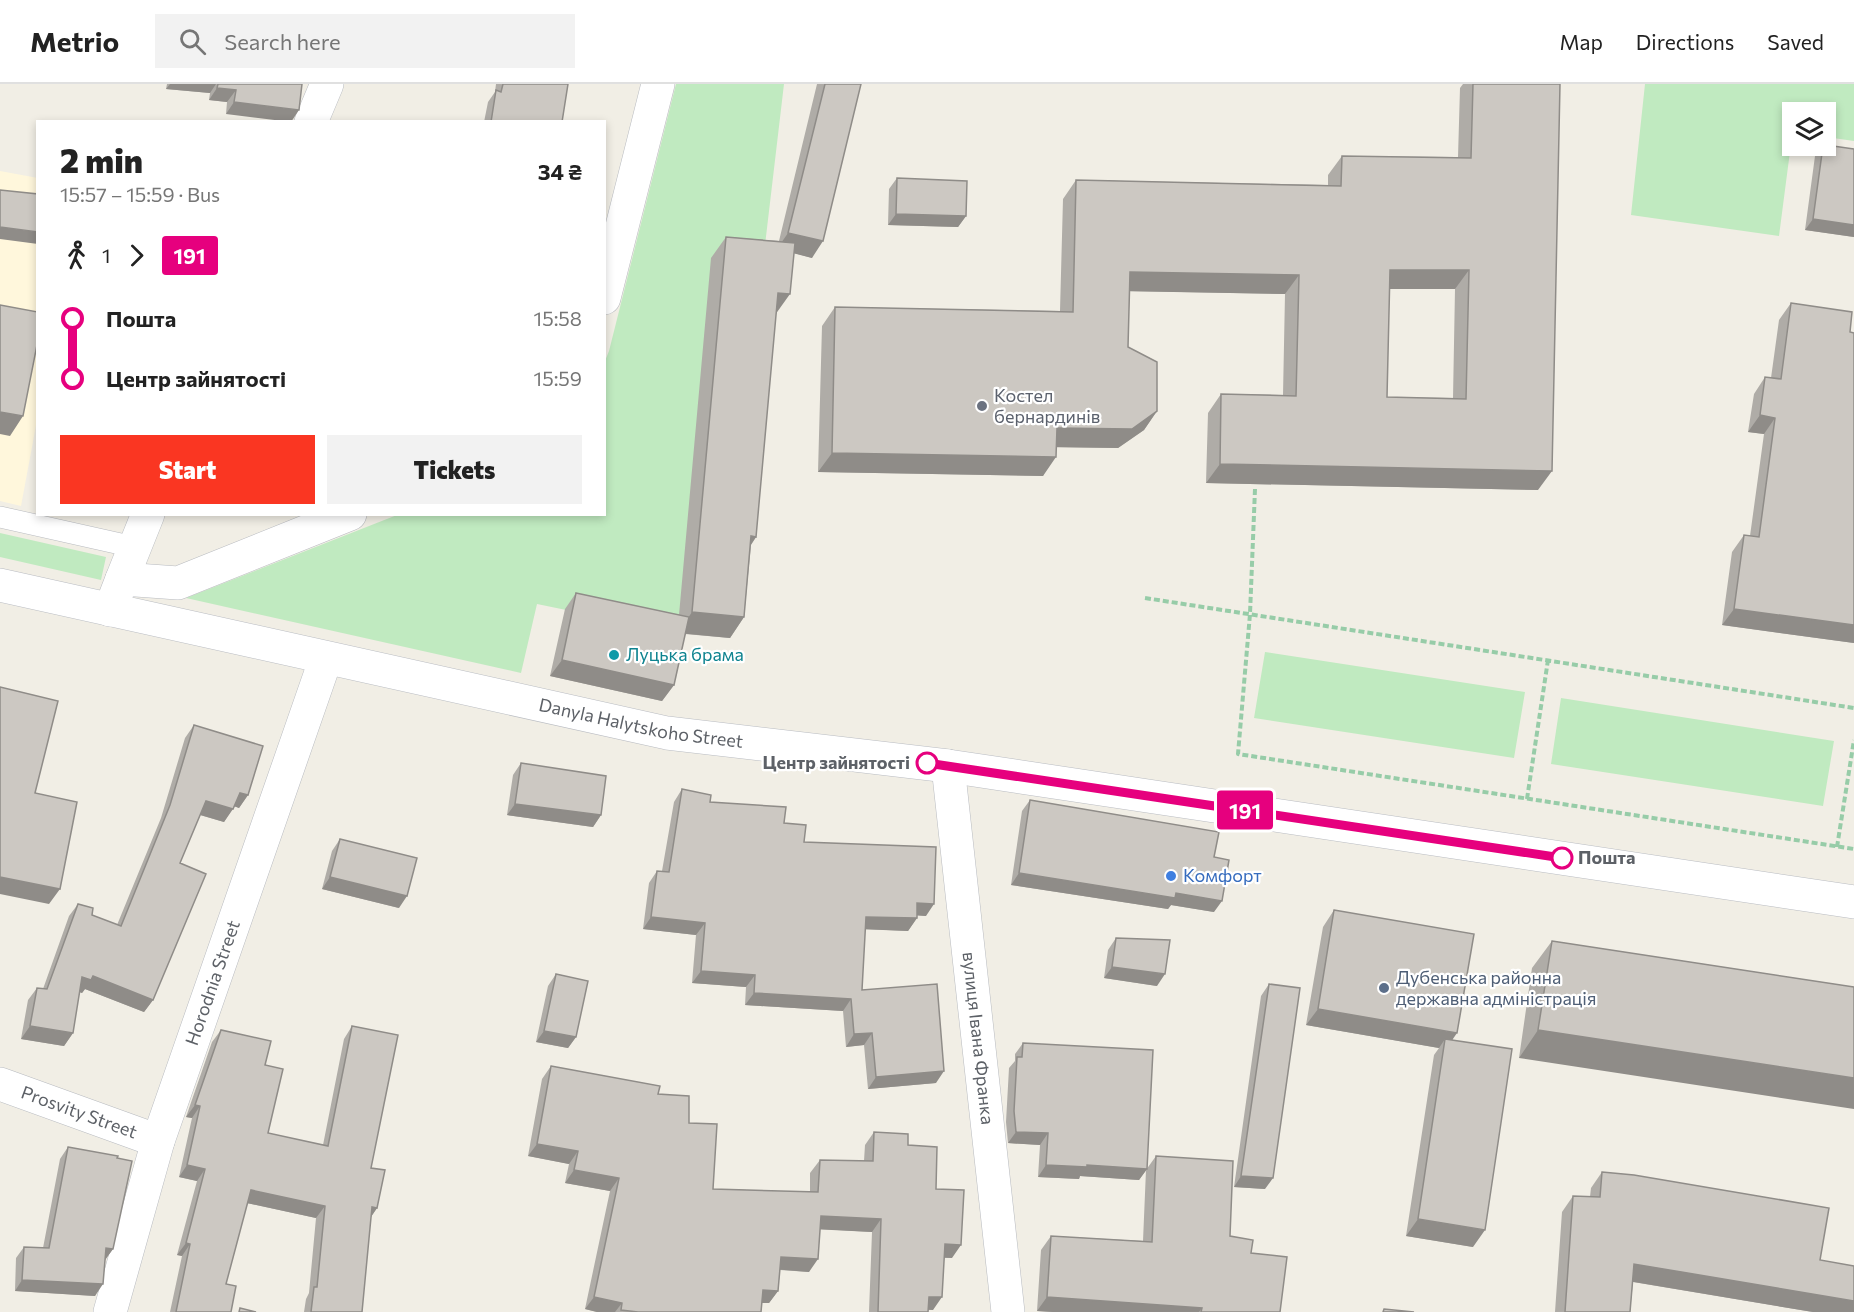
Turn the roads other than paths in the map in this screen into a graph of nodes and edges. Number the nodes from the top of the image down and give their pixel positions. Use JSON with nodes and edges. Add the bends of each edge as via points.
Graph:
{"nodes":[{"id":1,"x":327,"y":84,"type":"edge"},
{"id":2,"x":658,"y":84,"type":"edge"},
{"id":3,"x":312,"y":120,"type":"edge"},
{"id":4,"x":606,"y":289,"type":"edge"},
{"id":5,"x":147,"y":516,"type":"edge"},
{"id":6,"x":345,"y":516,"type":"edge"},
{"id":7,"x":0,"y":517,"type":"edge"},
{"id":8,"x":134,"y":547,"type":"junction"},
{"id":9,"x":122,"y":579,"type":"junction"},
{"id":10,"x":0,"y":585,"type":"edge"},
{"id":11,"x":110,"y":609,"type":"junction"},
{"id":12,"x":326,"y":658,"type":"junction"},
{"id":13,"x":948,"y":765,"type":"junction"},
{"id":14,"x":1854,"y":902,"type":"edge"},
{"id":15,"x":0,"y":1084,"type":"edge"},
{"id":16,"x":159,"y":1141,"type":"junction"},
{"id":17,"x":110,"y":1312,"type":"edge"},
{"id":18,"x":1008,"y":1312,"type":"edge"}],
"edges":[{"from":1,"to":3,"type":"street"},
{"from":2,"to":4,"type":"street"},
{"from":5,"to":8,"type":"street"},
{"from":6,"to":9,"type":"street","via":[[178,583]]},
{"from":7,"to":8,"type":"lane"},
{"from":8,"to":9,"type":"street"},
{"from":9,"to":11,"type":"street"},
{"from":10,"to":11,"type":"street","name":"Danyla Halytskoho Street"},
{"from":11,"to":12,"type":"street","name":"Danyla Halytskoho Street"},
{"from":12,"to":13,"type":"street","name":"Danyla Halytskoho Street","via":[[667,733]]},
{"from":12,"to":16,"type":"street","name":"Horodnia Street"},
{"from":13,"to":14,"type":"street","name":"Danyla Halytskoho Street"},
{"from":13,"to":18,"type":"street","name":"вулиця Івана Франка"},
{"from":15,"to":16,"type":"street","name":"Prosvity Street"},
{"from":16,"to":17,"type":"street","name":"Horodnia Street"}]}
